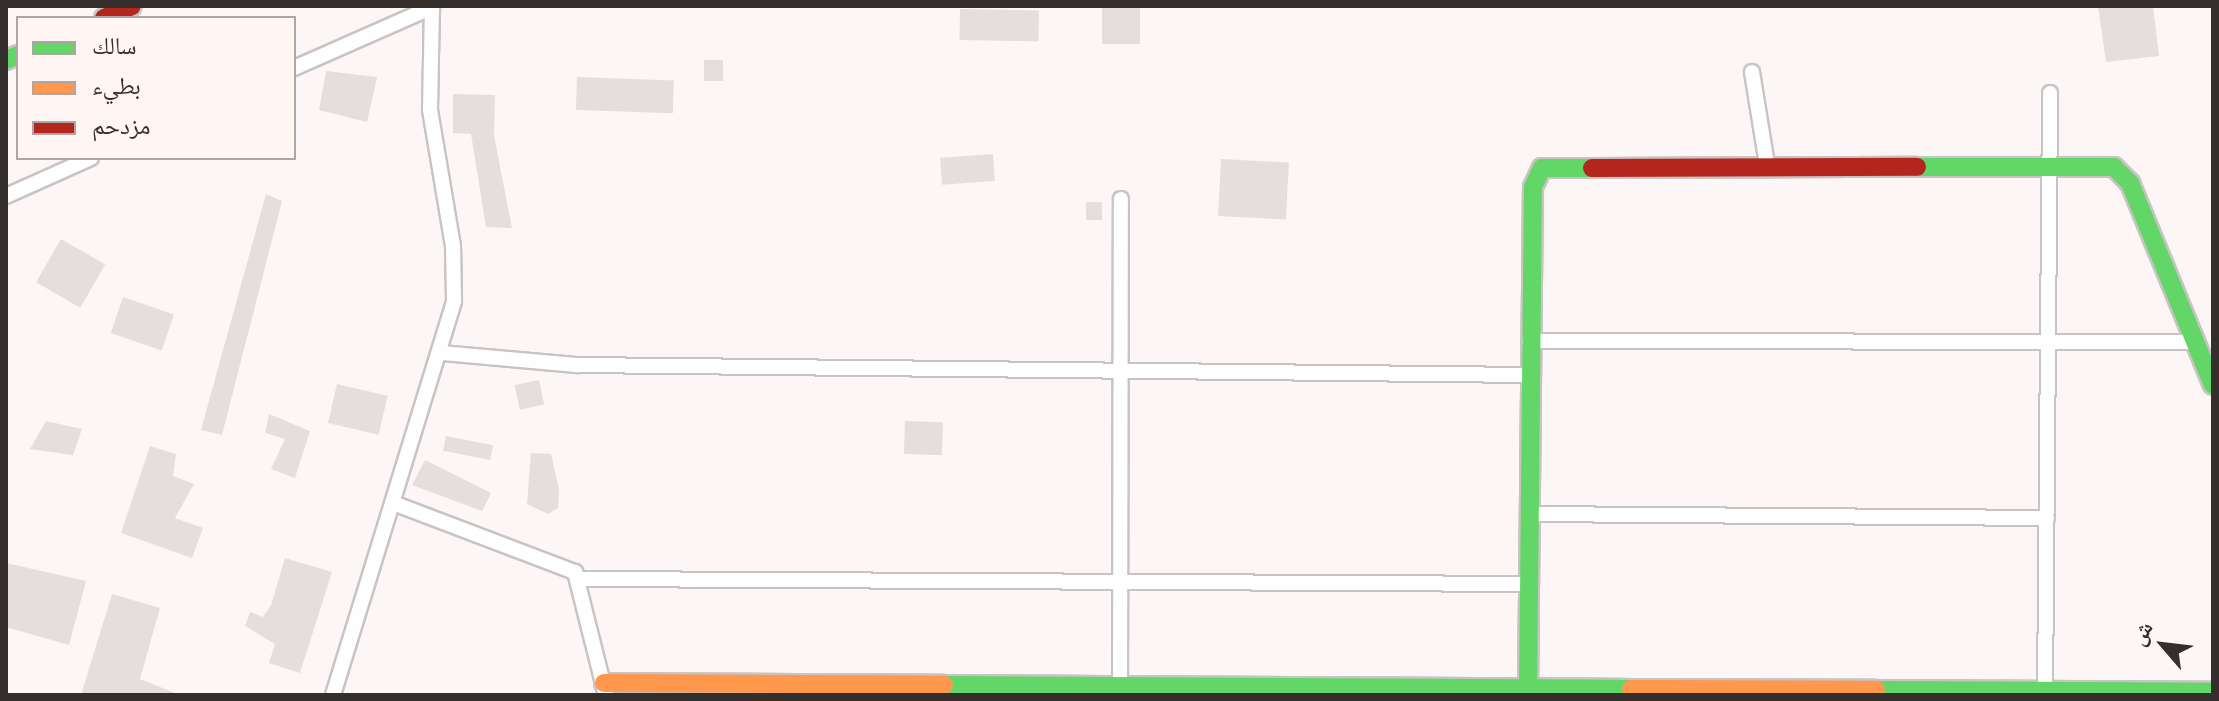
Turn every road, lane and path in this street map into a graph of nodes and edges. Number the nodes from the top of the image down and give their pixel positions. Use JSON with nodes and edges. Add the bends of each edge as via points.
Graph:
{"nodes":[{"id":1,"x":132,"y":6,"type":"edge"},
{"id":2,"x":432,"y":6,"type":"edge"},
{"id":3,"x":109,"y":16,"type":"edge"},
{"id":4,"x":296,"y":67,"type":"edge"},
{"id":5,"x":1752,"y":72,"type":"dead end"},
{"id":6,"x":2050,"y":93,"type":"dead end"},
{"id":7,"x":87,"y":160,"type":"edge"},
{"id":8,"x":1767,"y":165,"type":"junction"},
{"id":9,"x":2049,"y":166,"type":"junction"},
{"id":10,"x":6,"y":196,"type":"edge"},
{"id":11,"x":1121,"y":199,"type":"dead end"},
{"id":12,"x":1529,"y":341,"type":"junction"},
{"id":13,"x":2048,"y":341,"type":"junction"},
{"id":14,"x":2193,"y":342,"type":"junction"},
{"id":15,"x":442,"y":353,"type":"junction"},
{"id":16,"x":1121,"y":371,"type":"junction"},
{"id":17,"x":1528,"y":375,"type":"junction"},
{"id":18,"x":2213,"y":385,"type":"edge"},
{"id":19,"x":393,"y":503,"type":"junction"},
{"id":20,"x":1528,"y":514,"type":"junction"},
{"id":21,"x":2047,"y":518,"type":"junction"},
{"id":22,"x":582,"y":579,"type":"junction"},
{"id":23,"x":1120,"y":581,"type":"junction"},
{"id":24,"x":1528,"y":584,"type":"junction"},
{"id":25,"x":605,"y":689,"type":"edge"},
{"id":26,"x":1120,"y":690,"type":"edge"},
{"id":27,"x":1528,"y":691,"type":"edge"},
{"id":28,"x":2213,"y":692,"type":"edge"},
{"id":29,"x":2045,"y":693,"type":"edge"},
{"id":30,"x":333,"y":695,"type":"edge"}],
"edges":[{"from":1,"to":3,"type":"street"},
{"from":2,"to":4,"type":"street"},
{"from":2,"to":15,"type":"street","via":[[430,110],[456,273]]},
{"from":5,"to":8,"type":"street"},
{"from":6,"to":9,"type":"street"},
{"from":7,"to":10,"type":"street"},
{"from":8,"to":9,"type":"street"},
{"from":8,"to":12,"type":"street","via":[[1542,168],[1533,182]]},
{"from":9,"to":13,"type":"street"},
{"from":9,"to":14,"type":"street","via":[[2124,172]]},
{"from":11,"to":16,"type":"street"},
{"from":12,"to":13,"type":"street"},
{"from":12,"to":17,"type":"street"},
{"from":13,"to":14,"type":"street"},
{"from":13,"to":21,"type":"street"},
{"from":14,"to":18,"type":"street"},
{"from":15,"to":16,"type":"street","via":[[577,365]]},
{"from":15,"to":19,"type":"street"},
{"from":16,"to":17,"type":"street"},
{"from":16,"to":23,"type":"street"},
{"from":17,"to":20,"type":"street"},
{"from":19,"to":22,"type":"street"},
{"from":19,"to":30,"type":"street"},
{"from":20,"to":21,"type":"street"},
{"from":20,"to":24,"type":"street"},
{"from":21,"to":29,"type":"street"},
{"from":22,"to":23,"type":"street"},
{"from":22,"to":25,"type":"street"},
{"from":23,"to":24,"type":"street"},
{"from":23,"to":26,"type":"street"},
{"from":24,"to":27,"type":"street"},
{"from":25,"to":26,"type":"street"},
{"from":26,"to":27,"type":"street"},
{"from":27,"to":29,"type":"street"},
{"from":28,"to":29,"type":"street"}]}
